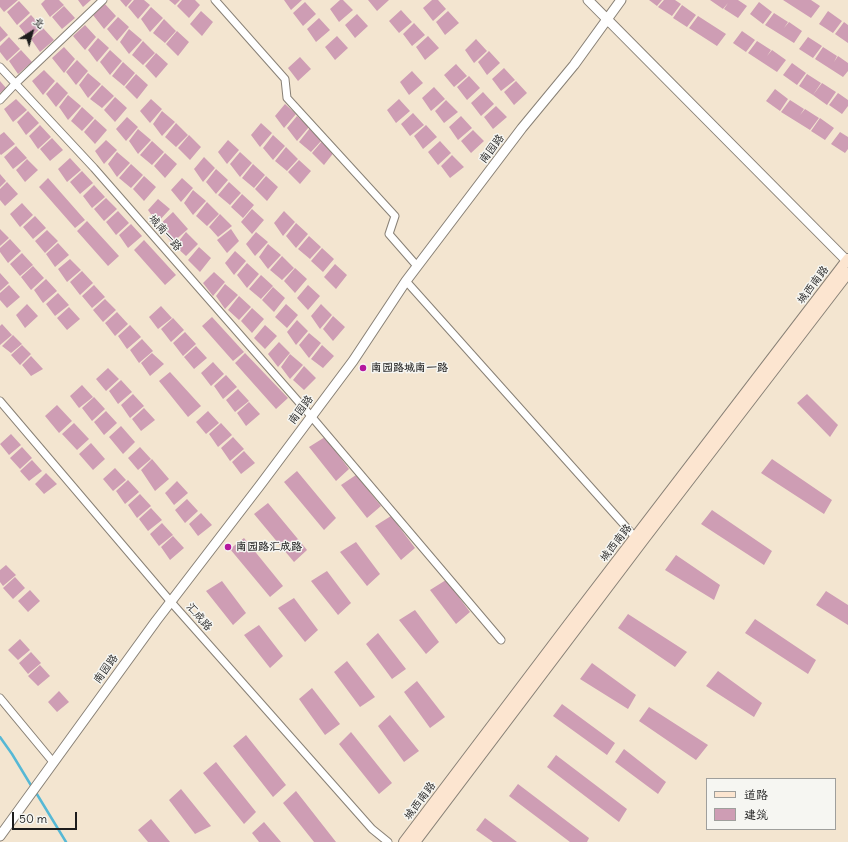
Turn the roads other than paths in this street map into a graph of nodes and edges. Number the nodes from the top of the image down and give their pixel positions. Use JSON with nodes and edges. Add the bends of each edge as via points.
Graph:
{"nodes":[{"id":1,"x":103,"y":0,"type":"edge"},
{"id":2,"x":215,"y":0,"type":"edge"},
{"id":3,"x":588,"y":0,"type":"edge"},
{"id":4,"x":621,"y":0,"type":"edge"},
{"id":5,"x":607,"y":20,"type":"junction"},
{"id":6,"x":0,"y":66,"type":"edge"},
{"id":7,"x":16,"y":83,"type":"junction"},
{"id":8,"x":0,"y":100,"type":"edge"},
{"id":9,"x":848,"y":260,"type":"edge"},
{"id":10,"x":417,"y":266,"type":"junction"},
{"id":11,"x":848,"y":273,"type":"edge"},
{"id":12,"x":406,"y":281,"type":"junction"},
{"id":13,"x":0,"y":401,"type":"edge"},
{"id":14,"x":312,"y":416,"type":"junction"},
{"id":15,"x":635,"y":536,"type":"junction"},
{"id":16,"x":171,"y":602,"type":"junction"},
{"id":17,"x":501,"y":640,"type":"dead end"},
{"id":18,"x":0,"y":698,"type":"edge"},
{"id":19,"x":51,"y":766,"type":"junction"},
{"id":20,"x":0,"y":836,"type":"edge"},
{"id":21,"x":388,"y":842,"type":"edge"},
{"id":22,"x":404,"y":842,"type":"edge"},
{"id":23,"x":415,"y":842,"type":"edge"}],
"edges":[{"from":1,"to":7,"type":"street"},
{"from":2,"to":10,"type":"street","via":[[285,79],[287,98],[395,216],[390,234]]},
{"from":3,"to":5,"type":"street"},
{"from":4,"to":5,"type":"street","name":"南园路"},
{"from":5,"to":9,"type":"street"},
{"from":5,"to":10,"type":"street","name":"南园路"},
{"from":6,"to":7,"type":"street","name":"城南一路"},
{"from":7,"to":8,"type":"street"},
{"from":7,"to":14,"type":"street","name":"城南一路"},
{"from":9,"to":15,"type":"main road","name":"城西南路"},
{"from":10,"to":12,"type":"street","name":"南园路"},
{"from":11,"to":23,"type":"main road","name":"城西南路"},
{"from":12,"to":14,"type":"street","name":"南园路","via":[[353,361]]},
{"from":12,"to":15,"type":"street"},
{"from":13,"to":16,"type":"street","name":"汇成路"},
{"from":14,"to":16,"type":"street","name":"南园路"},
{"from":14,"to":17,"type":"street","name":"城南一路"},
{"from":15,"to":22,"type":"main road","name":"城西南路"},
{"from":16,"to":19,"type":"street","name":"南园路"},
{"from":16,"to":21,"type":"street","name":"汇成路","via":[[372,829]]},
{"from":18,"to":19,"type":"street"},
{"from":19,"to":20,"type":"street","name":"南园路"}]}
